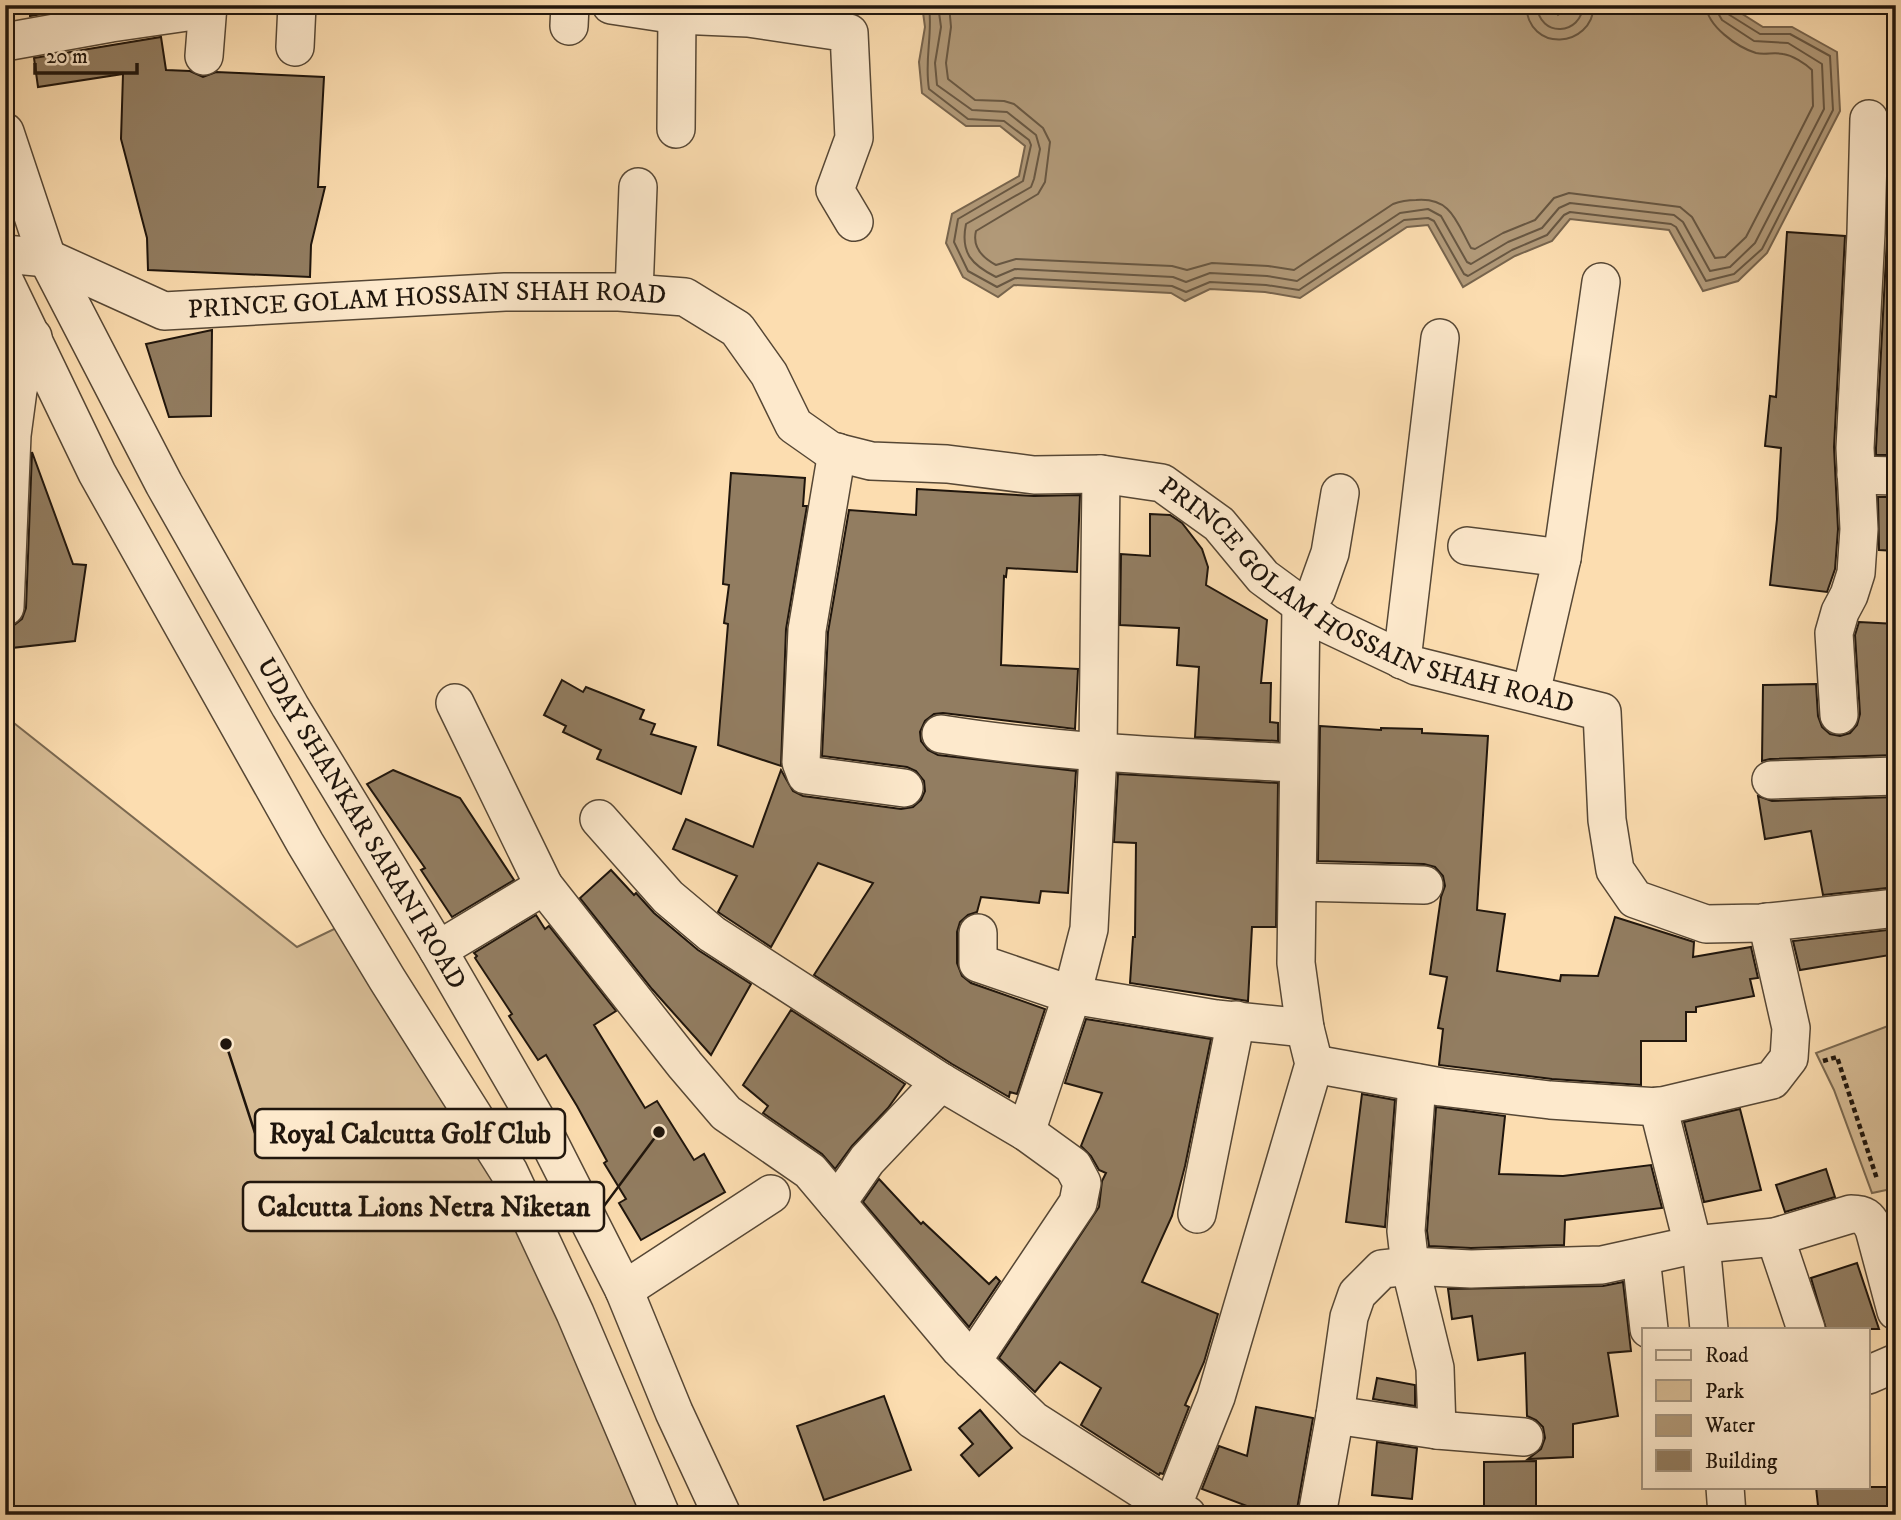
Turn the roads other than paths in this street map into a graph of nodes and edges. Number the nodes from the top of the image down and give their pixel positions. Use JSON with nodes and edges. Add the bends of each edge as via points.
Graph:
{"nodes":[{"id":1,"x":297,"y":5,"type":"edge"},
{"id":2,"x":611,"y":5,"type":"edge"},
{"id":3,"x":208,"y":7,"type":"edge"},
{"id":4,"x":111,"y":14,"type":"edge"},
{"id":5,"x":677,"y":15,"type":"junction"},
{"id":6,"x":5,"y":42,"type":"edge"},
{"id":7,"x":295,"y":47,"type":"dead end"},
{"id":8,"x":204,"y":56,"type":"dead end"},
{"id":9,"x":1868,"y":119,"type":"dead end"},
{"id":10,"x":676,"y":129,"type":"dead end"},
{"id":11,"x":5,"y":132,"type":"edge"},
{"id":12,"x":638,"y":187,"type":"dead end"},
{"id":13,"x":854,"y":222,"type":"dead end"},
{"id":14,"x":5,"y":254,"type":"edge"},
{"id":15,"x":47,"y":258,"type":"junction"},
{"id":16,"x":1601,"y":282,"type":"dead end"},
{"id":17,"x":7,"y":290,"type":"edge"},
{"id":18,"x":634,"y":293,"type":"junction"},
{"id":19,"x":72,"y":306,"type":"junction"},
{"id":20,"x":164,"y":311,"type":"junction"},
{"id":21,"x":33,"y":337,"type":"junction"},
{"id":22,"x":1440,"y":338,"type":"dead end"},
{"id":23,"x":837,"y":452,"type":"junction"},
{"id":24,"x":1101,"y":474,"type":"junction"},
{"id":25,"x":1856,"y":475,"type":"junction"},
{"id":26,"x":1896,"y":476,"type":"edge"},
{"id":27,"x":1340,"y":493,"type":"dead end"},
{"id":28,"x":1467,"y":546,"type":"dead end"},
{"id":29,"x":1562,"y":558,"type":"junction"},
{"id":30,"x":1301,"y":605,"type":"junction"},
{"id":31,"x":5,"y":607,"type":"edge"},
{"id":32,"x":1402,"y":660,"type":"junction"},
{"id":33,"x":1531,"y":693,"type":"junction"},
{"id":34,"x":455,"y":703,"type":"dead end"},
{"id":35,"x":1839,"y":715,"type":"dead end"},
{"id":36,"x":941,"y":734,"type":"dead end"},
{"id":37,"x":1098,"y":753,"type":"junction"},
{"id":38,"x":1298,"y":763,"type":"junction"},
{"id":39,"x":1896,"y":776,"type":"edge"},
{"id":40,"x":1771,"y":779,"type":"dead end"},
{"id":41,"x":904,"y":788,"type":"dead end"},
{"id":42,"x":599,"y":818,"type":"dead end"},
{"id":43,"x":1298,"y":882,"type":"junction"},
{"id":44,"x":1424,"y":885,"type":"dead end"},
{"id":45,"x":544,"y":886,"type":"junction"},
{"id":46,"x":1896,"y":908,"type":"edge"},
{"id":47,"x":1768,"y":922,"type":"junction"},
{"id":48,"x":978,"y":933,"type":"dead end"},
{"id":49,"x":438,"y":950,"type":"junction"},
{"id":50,"x":1072,"y":995,"type":"junction"},
{"id":51,"x":1236,"y":1020,"type":"junction"},
{"id":52,"x":1305,"y":1028,"type":"junction"},
{"id":53,"x":1314,"y":1064,"type":"junction"},
{"id":54,"x":941,"y":1082,"type":"junction"},
{"id":55,"x":1417,"y":1083,"type":"junction"},
{"id":56,"x":1658,"y":1106,"type":"junction"},
{"id":57,"x":1026,"y":1132,"type":"junction"},
{"id":58,"x":771,"y":1194,"type":"dead end"},
{"id":59,"x":837,"y":1203,"type":"junction"},
{"id":60,"x":1197,"y":1213,"type":"dead end"},
{"id":61,"x":1775,"y":1237,"type":"junction"},
{"id":62,"x":1697,"y":1245,"type":"junction"},
{"id":63,"x":1641,"y":1257,"type":"junction"},
{"id":64,"x":1410,"y":1266,"type":"junction"},
{"id":65,"x":624,"y":1290,"type":"junction"},
{"id":66,"x":1896,"y":1311,"type":"edge"},
{"id":67,"x":1649,"y":1328,"type":"edge"},
{"id":68,"x":1709,"y":1328,"type":"edge"},
{"id":69,"x":1806,"y":1328,"type":"edge"},
{"id":70,"x":972,"y":1361,"type":"junction"},
{"id":71,"x":1896,"y":1363,"type":"edge"},
{"id":72,"x":1870,"y":1374,"type":"edge"},
{"id":73,"x":1335,"y":1415,"type":"junction"},
{"id":74,"x":1437,"y":1430,"type":"junction"},
{"id":75,"x":1524,"y":1437,"type":"dead end"},
{"id":76,"x":1725,"y":1488,"type":"edge"},
{"id":77,"x":1179,"y":1511,"type":"edge"},
{"id":78,"x":661,"y":1515,"type":"edge"},
{"id":79,"x":722,"y":1515,"type":"edge"},
{"id":80,"x":1317,"y":1515,"type":"edge"},
{"id":81,"x":1727,"y":1515,"type":"edge"}],
"edges":[{"from":1,"to":7,"type":"street"},
{"from":2,"to":5,"type":"street"},
{"from":3,"to":4,"type":"street"},
{"from":3,"to":8,"type":"street"},
{"from":4,"to":6,"type":"street"},
{"from":5,"to":10,"type":"street"},
{"from":5,"to":13,"type":"street","via":[[748,18],[849,33],[854,138],[835,190]]},
{"from":9,"to":25,"type":"street"},
{"from":11,"to":15,"type":"street","name":"UDAY SHANKAR SARANI ROAD"},
{"from":12,"to":18,"type":"street"},
{"from":14,"to":15,"type":"street","name":"PRINCE GOLAM HOSSAIN SHAH ROAD"},
{"from":15,"to":19,"type":"street","name":"UDAY SHANKAR SARANI ROAD"},
{"from":15,"to":20,"type":"street","name":"PRINCE GOLAM HOSSAIN SHAH ROAD"},
{"from":16,"to":29,"type":"street"},
{"from":17,"to":19,"type":"street"},
{"from":17,"to":21,"type":"street","name":"UDAY SHANKAR SARANI ROAD"},
{"from":18,"to":20,"type":"street","name":"PRINCE GOLAM HOSSAIN SHAH ROAD","via":[[505,292]]},
{"from":18,"to":23,"type":"street","name":"PRINCE GOLAM HOSSAIN SHAH ROAD","via":[[685,297],[737,329],[769,374],[794,425]]},
{"from":19,"to":20,"type":"street"},
{"from":19,"to":49,"type":"street","name":"UDAY SHANKAR SARANI ROAD","via":[[164,484],[270,671]]},
{"from":21,"to":31,"type":"street","via":[[18,390],[12,436]]},
{"from":21,"to":78,"type":"street","name":"UDAY SHANKAR SARANI ROAD","via":[[97,473],[304,843],[509,1172]]},
{"from":22,"to":32,"type":"street"},
{"from":23,"to":24,"type":"street","name":"PRINCE GOLAM HOSSAIN SHAH ROAD","via":[[871,461],[947,464],[1034,475]]},
{"from":23,"to":41,"type":"street","via":[[807,630],[801,762],[806,775]]},
{"from":24,"to":30,"type":"street","name":"PRINCE GOLAM HOSSAIN SHAH ROAD","via":[[1161,483],[1219,524],[1263,577]]},
{"from":24,"to":37,"type":"street"},
{"from":25,"to":26,"type":"street"},
{"from":25,"to":35,"type":"street","via":[[1856,573],[1834,632]]},
{"from":27,"to":30,"type":"street","via":[[1330,553],[1315,592]]},
{"from":28,"to":29,"type":"street"},
{"from":29,"to":33,"type":"street"},
{"from":30,"to":32,"type":"street","name":"PRINCE GOLAM HOSSAIN SHAH ROAD","via":[[1327,624]]},
{"from":30,"to":38,"type":"street"},
{"from":32,"to":33,"type":"street","name":"PRINCE GOLAM HOSSAIN SHAH ROAD"},
{"from":33,"to":47,"type":"street","name":"PRINCE GOLAM HOSSAIN SHAH ROAD","via":[[1602,712],[1607,820],[1615,870],[1635,900],[1706,924]]},
{"from":34,"to":45,"type":"street"},
{"from":36,"to":37,"type":"street"},
{"from":37,"to":38,"type":"street"},
{"from":37,"to":50,"type":"street","via":[[1089,929]]},
{"from":38,"to":43,"type":"street"},
{"from":39,"to":40,"type":"street"},
{"from":42,"to":54,"type":"street","via":[[667,897],[712,934]]},
{"from":43,"to":44,"type":"street"},
{"from":43,"to":52,"type":"street","via":[[1296,963]]},
{"from":45,"to":49,"type":"street"},
{"from":45,"to":59,"type":"street","via":[[726,1113],[810,1171]]},
{"from":46,"to":47,"type":"street","name":"PRINCE GOLAM HOSSAIN SHAH ROAD"},
{"from":47,"to":56,"type":"street","via":[[1791,1028],[1789,1058],[1772,1080]]},
{"from":48,"to":50,"type":"street","via":[[978,963]]},
{"from":49,"to":65,"type":"street","name":"UDAY SHANKAR SARANI ROAD","via":[[547,1138]]},
{"from":50,"to":51,"type":"street"},
{"from":50,"to":57,"type":"street"},
{"from":51,"to":52,"type":"street"},
{"from":51,"to":60,"type":"street"},
{"from":52,"to":53,"type":"street"},
{"from":53,"to":55,"type":"street"},
{"from":53,"to":77,"type":"street"},
{"from":54,"to":57,"type":"street"},
{"from":54,"to":59,"type":"street","via":[[867,1160]]},
{"from":55,"to":56,"type":"street","via":[[1550,1100]]},
{"from":55,"to":64,"type":"street","via":[[1406,1231]]},
{"from":56,"to":62,"type":"street"},
{"from":57,"to":70,"type":"street","via":[[1073,1166],[1082,1183],[1079,1203]]},
{"from":58,"to":65,"type":"street"},
{"from":59,"to":70,"type":"street"},
{"from":61,"to":62,"type":"street"},
{"from":61,"to":66,"type":"street","via":[[1863,1214],[1874,1229]]},
{"from":61,"to":69,"type":"street"},
{"from":62,"to":63,"type":"street"},
{"from":62,"to":68,"type":"street"},
{"from":63,"to":64,"type":"street","via":[[1602,1265]]},
{"from":63,"to":67,"type":"street"},
{"from":64,"to":73,"type":"street","via":[[1382,1269],[1357,1294],[1349,1317]]},
{"from":64,"to":74,"type":"street","via":[[1435,1368]]},
{"from":65,"to":79,"type":"street","name":"UDAY SHANKAR SARANI ROAD"},
{"from":70,"to":77,"type":"street","via":[[1033,1420]]},
{"from":71,"to":72,"type":"street"},
{"from":73,"to":74,"type":"street"},
{"from":73,"to":80,"type":"street"},
{"from":74,"to":75,"type":"street"},
{"from":76,"to":81,"type":"street"}]}
